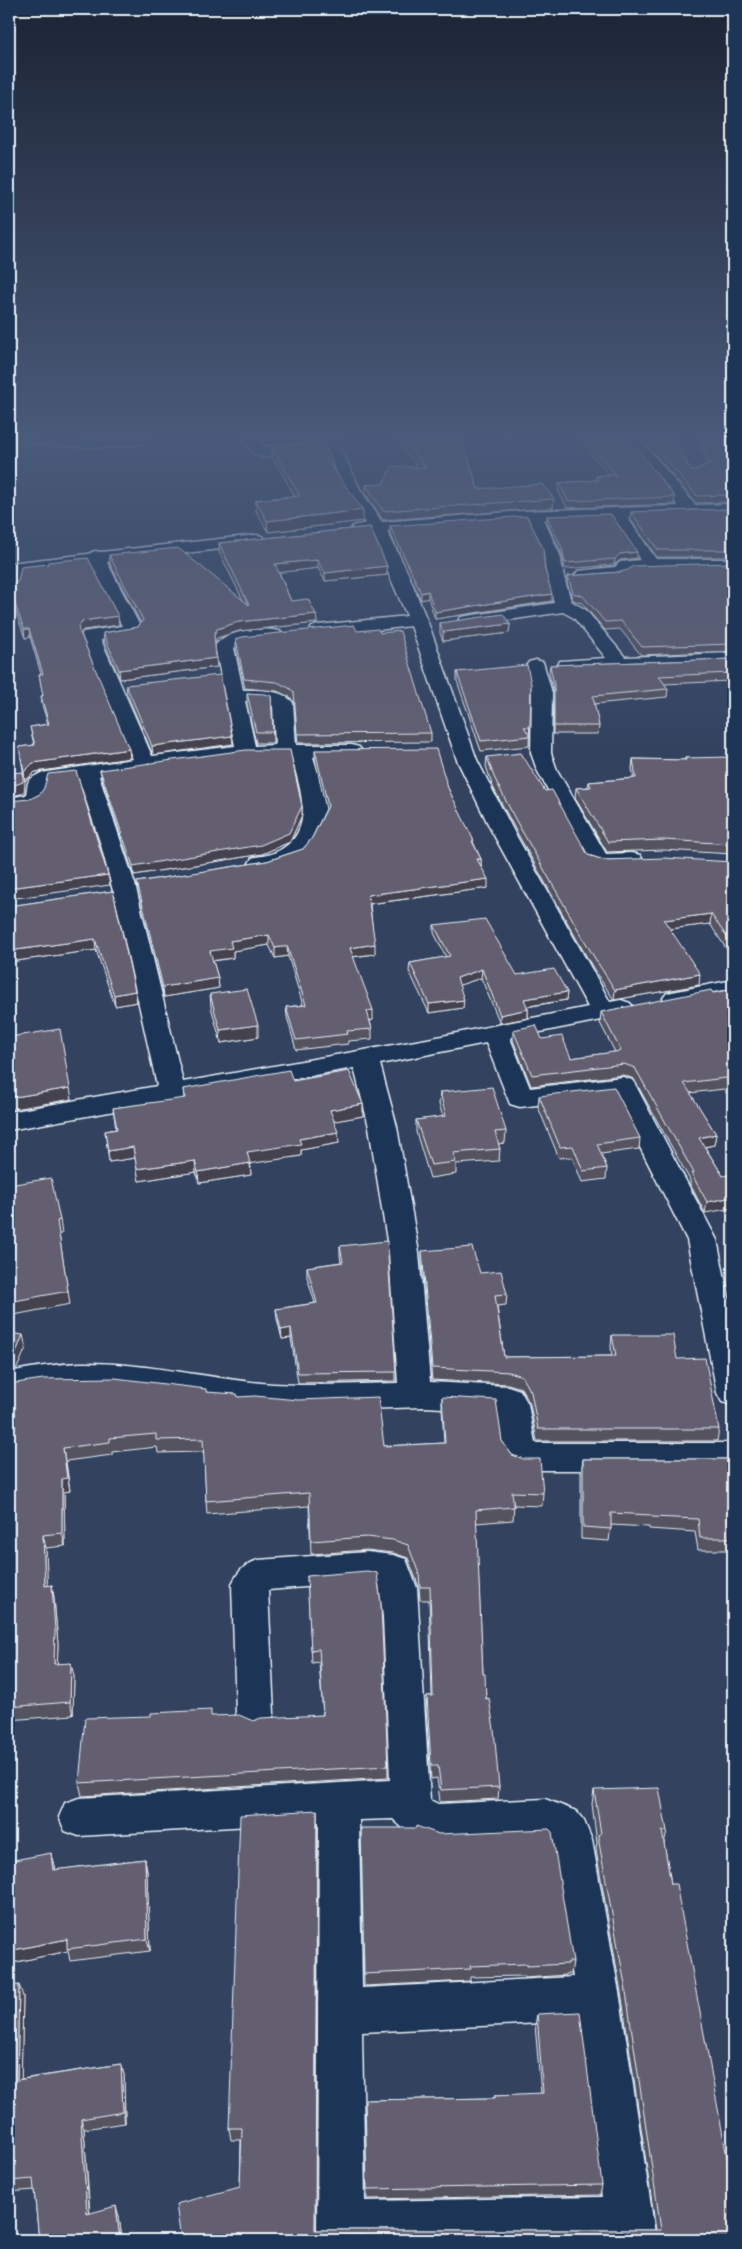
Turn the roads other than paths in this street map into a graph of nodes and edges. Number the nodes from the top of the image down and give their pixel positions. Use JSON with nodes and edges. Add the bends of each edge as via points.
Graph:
{"nodes":[{"id":1,"x":212,"y":544,"type":"edge"},
{"id":2,"x":386,"y":544,"type":"edge"},
{"id":3,"x":547,"y":544,"type":"edge"},
{"id":4,"x":637,"y":544,"type":"edge"},
{"id":5,"x":95,"y":556,"type":"junction"},
{"id":6,"x":651,"y":564,"type":"junction"},
{"id":7,"x":733,"y":564,"type":"edge"},
{"id":8,"x":555,"y":577,"type":"junction"},
{"id":9,"x":9,"y":589,"type":"edge"},
{"id":10,"x":563,"y":604,"type":"junction"},
{"id":11,"x":432,"y":624,"type":"junction"},
{"id":12,"x":733,"y":659,"type":"edge"},
{"id":13,"x":620,"y":663,"type":"junction"},
{"id":14,"x":457,"y":672,"type":"edge"},
{"id":15,"x":230,"y":674,"type":"junction"},
{"id":16,"x":437,"y":674,"type":"junction"},
{"id":17,"x":210,"y":677,"type":"edge"},
{"id":18,"x":131,"y":686,"type":"edge"},
{"id":19,"x":111,"y":688,"type":"junction"},
{"id":20,"x":234,"y":695,"type":"junction"},
{"id":21,"x":246,"y":751,"type":"junction"},
{"id":22,"x":368,"y":751,"type":"edge"},
{"id":23,"x":293,"y":752,"type":"junction"},
{"id":24,"x":145,"y":764,"type":"junction"},
{"id":25,"x":87,"y":772,"type":"junction"},
{"id":26,"x":9,"y":804,"type":"edge"},
{"id":27,"x":655,"y":860,"type":"edge"},
{"id":28,"x":238,"y":867,"type":"edge"},
{"id":29,"x":733,"y":987,"type":"edge"},
{"id":30,"x":604,"y":1012,"type":"junction"},
{"id":31,"x":495,"y":1033,"type":"junction"},
{"id":32,"x":365,"y":1058,"type":"junction"},
{"id":33,"x":172,"y":1092,"type":"junction"},
{"id":34,"x":9,"y":1120,"type":"edge"},
{"id":35,"x":9,"y":1384,"type":"edge"},
{"id":36,"x":733,"y":1393,"type":"edge"},
{"id":37,"x":415,"y":1394,"type":"junction"},
{"id":38,"x":733,"y":1457,"type":"edge"},
{"id":39,"x":255,"y":1714,"type":"dead end"},
{"id":40,"x":339,"y":1803,"type":"junction"},
{"id":41,"x":410,"y":1806,"type":"junction"},
{"id":42,"x":79,"y":1817,"type":"dead end"},
{"id":43,"x":598,"y":1998,"type":"junction"},
{"id":44,"x":340,"y":2012,"type":"junction"},
{"id":45,"x":631,"y":2230,"type":"edge"},
{"id":46,"x":342,"y":2233,"type":"edge"}],
"edges":[{"from":1,"to":5,"type":"street"},
{"from":2,"to":11,"type":"street"},
{"from":3,"to":8,"type":"street"},
{"from":4,"to":6,"type":"street"},
{"from":5,"to":9,"type":"street","via":[[12,568],[12,587]]},
{"from":5,"to":19,"type":"street","via":[[133,630],[90,636]]},
{"from":6,"to":7,"type":"street"},
{"from":6,"to":8,"type":"street","via":[[626,566],[620,572]]},
{"from":8,"to":10,"type":"street"},
{"from":10,"to":11,"type":"street","via":[[551,610]]},
{"from":10,"to":13,"type":"street","via":[[580,614]]},
{"from":11,"to":15,"type":"street","via":[[239,639],[224,646]]},
{"from":11,"to":16,"type":"street"},
{"from":12,"to":13,"type":"street"},
{"from":13,"to":27,"type":"street","via":[[526,667],[542,692],[532,754],[547,770],[597,859],[603,862]]},
{"from":14,"to":16,"type":"street"},
{"from":15,"to":17,"type":"street"},
{"from":15,"to":20,"type":"street"},
{"from":16,"to":30,"type":"street","via":[[465,755],[502,830]]},
{"from":18,"to":19,"type":"street"},
{"from":19,"to":24,"type":"street"},
{"from":20,"to":21,"type":"street"},
{"from":20,"to":23,"type":"street","via":[[270,697],[283,703]]},
{"from":21,"to":23,"type":"street"},
{"from":21,"to":24,"type":"street"},
{"from":22,"to":23,"type":"street"},
{"from":23,"to":28,"type":"street","via":[[313,799],[315,815],[309,831],[294,852],[267,862]]},
{"from":24,"to":25,"type":"street"},
{"from":25,"to":26,"type":"street","via":[[42,778],[37,783],[37,797]]},
{"from":25,"to":33,"type":"street","via":[[115,853],[141,947]]},
{"from":29,"to":30,"type":"street"},
{"from":30,"to":31,"type":"street"},
{"from":31,"to":32,"type":"street"},
{"from":31,"to":36,"type":"street","via":[[520,1098],[623,1086],[702,1240]]},
{"from":32,"to":33,"type":"street"},
{"from":32,"to":37,"type":"street","via":[[383,1127],[404,1253]]},
{"from":33,"to":34,"type":"street"},
{"from":35,"to":37,"type":"street","via":[[53,1376],[88,1376],[299,1398]]},
{"from":37,"to":38,"type":"street","via":[[508,1399],[512,1404],[520,1454],[523,1456]]},
{"from":39,"to":41,"type":"street","via":[[250,1584],[258,1575],[367,1567],[393,1570],[398,1582],[401,1614]]},
{"from":40,"to":41,"type":"street","via":[[389,1799]]},
{"from":40,"to":42,"type":"street"},
{"from":40,"to":44,"type":"street"},
{"from":41,"to":43,"type":"street","via":[[421,1819],[438,1824],[545,1818],[562,1824],[572,1840]]},
{"from":43,"to":44,"type":"street"},
{"from":43,"to":45,"type":"street"},
{"from":44,"to":46,"type":"street"},
{"from":45,"to":46,"type":"street"}]}
